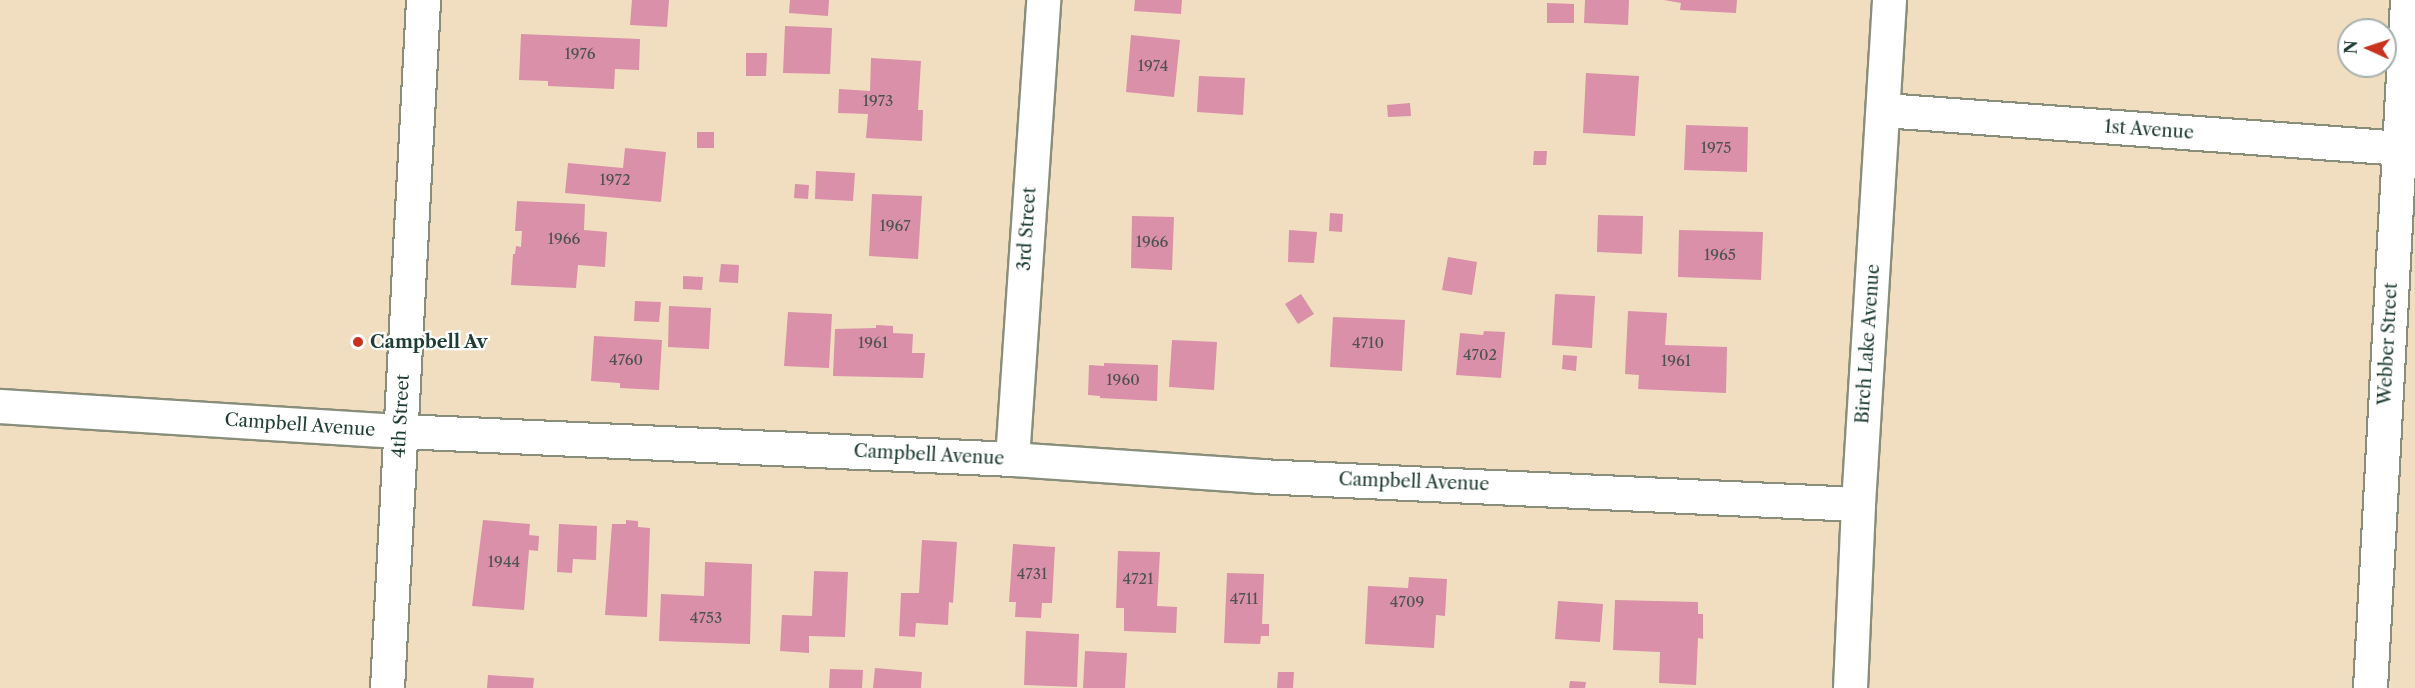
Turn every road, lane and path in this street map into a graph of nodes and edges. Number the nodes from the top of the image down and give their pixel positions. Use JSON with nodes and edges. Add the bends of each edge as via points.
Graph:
{"nodes":[{"id":1,"x":423,"y":0,"type":"edge"},
{"id":2,"x":1043,"y":0,"type":"edge"},
{"id":3,"x":1889,"y":0,"type":"edge"},
{"id":4,"x":2407,"y":0,"type":"edge"},
{"id":5,"x":1884,"y":110,"type":"junction"},
{"id":6,"x":2407,"y":149,"type":"edge"},
{"id":7,"x":0,"y":406,"type":"edge"},
{"id":8,"x":400,"y":431,"type":"junction"},
{"id":9,"x":1012,"y":459,"type":"junction"},
{"id":10,"x":1858,"y":504,"type":"junction"},
{"id":11,"x":387,"y":688,"type":"edge"},
{"id":12,"x":1850,"y":688,"type":"edge"},
{"id":13,"x":2370,"y":688,"type":"edge"}],
"edges":[{"from":1,"to":8,"type":"street","name":"4th Street"},
{"from":2,"to":9,"type":"street","name":"3rd Street"},
{"from":3,"to":5,"type":"street","name":"Birch Lake Avenue"},
{"from":4,"to":6,"type":"street","name":"Webber Street"},
{"from":5,"to":6,"type":"street","name":"1st Avenue"},
{"from":5,"to":10,"type":"street","name":"Birch Lake Avenue"},
{"from":6,"to":13,"type":"street","name":"Webber Street"},
{"from":7,"to":8,"type":"street","name":"Campbell Avenue"},
{"from":8,"to":9,"type":"street","name":"Campbell Avenue"},
{"from":8,"to":11,"type":"street","name":"4th Street"},
{"from":9,"to":10,"type":"street","name":"Campbell Avenue","via":[[1259,476]]},
{"from":10,"to":12,"type":"street","name":"Birch Lake Avenue"}]}
